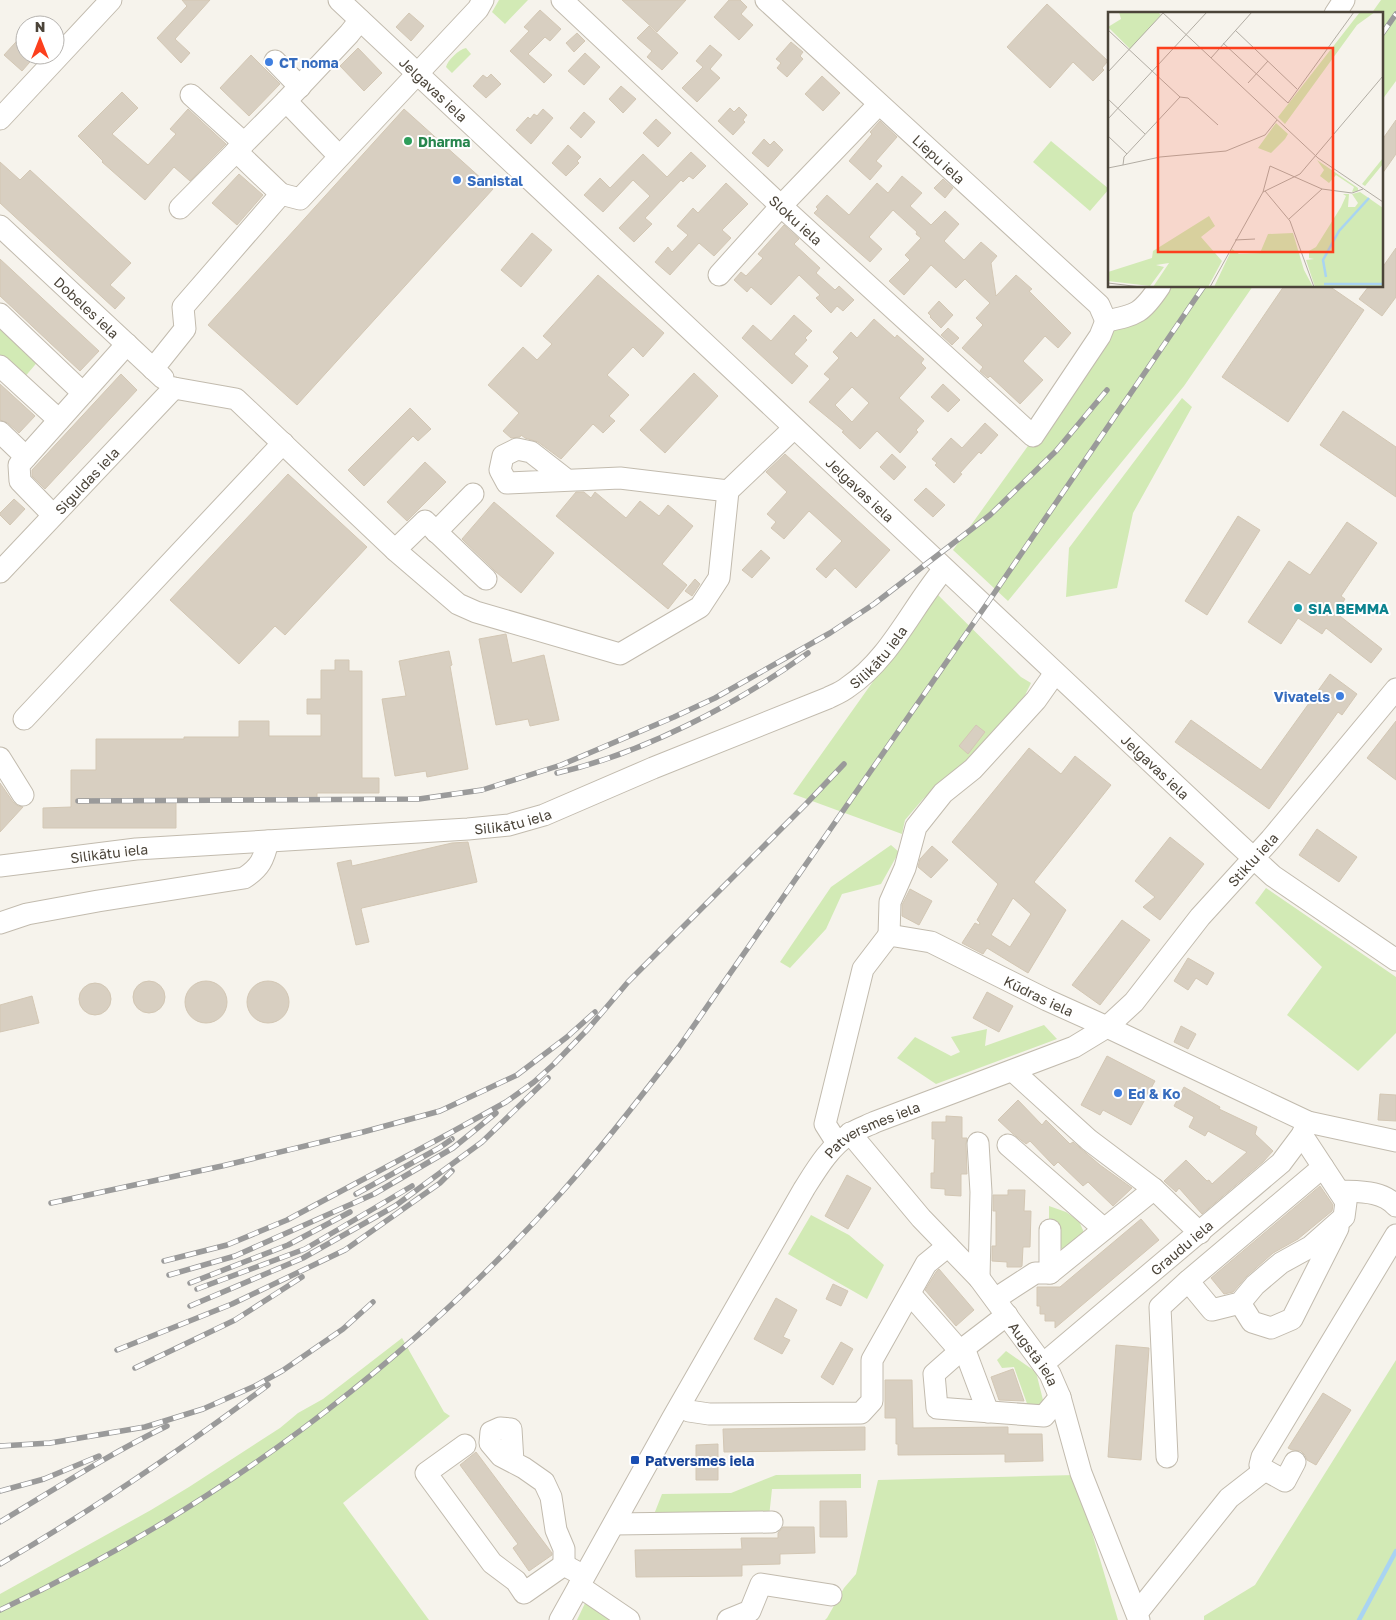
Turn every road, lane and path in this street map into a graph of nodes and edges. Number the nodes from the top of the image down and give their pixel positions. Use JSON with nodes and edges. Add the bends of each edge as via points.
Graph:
{"nodes":[{"id":1,"x":111,"y":0,"type":"edge"},
{"id":2,"x":339,"y":0,"type":"edge"},
{"id":3,"x":483,"y":0,"type":"edge"},
{"id":4,"x":562,"y":0,"type":"edge"},
{"id":5,"x":766,"y":0,"type":"edge"},
{"id":6,"x":1344,"y":0,"type":"edge"},
{"id":7,"x":1336,"y":12,"type":"edge"},
{"id":8,"x":360,"y":20,"type":"junction"},
{"id":9,"x":275,"y":61,"type":"dead end"},
{"id":10,"x":417,"y":73,"type":"junction"},
{"id":11,"x":293,"y":94,"type":"junction"},
{"id":12,"x":191,"y":95,"type":"dead end"},
{"id":13,"x":879,"y":104,"type":"junction"},
{"id":14,"x":0,"y":118,"type":"edge"},
{"id":15,"x":240,"y":147,"type":"junction"},
{"id":16,"x":340,"y":156,"type":"junction"},
{"id":17,"x":281,"y":194,"type":"junction"},
{"id":18,"x":782,"y":206,"type":"junction"},
{"id":19,"x":180,"y":208,"type":"dead end"},
{"id":20,"x":0,"y":226,"type":"edge"},
{"id":21,"x":719,"y":274,"type":"dead end"},
{"id":22,"x":1159,"y":288,"type":"edge"},
{"id":23,"x":0,"y":314,"type":"edge"},
{"id":24,"x":1106,"y":321,"type":"junction"},
{"id":25,"x":127,"y":344,"type":"junction"},
{"id":26,"x":0,"y":366,"type":"edge"},
{"id":27,"x":153,"y":368,"type":"junction"},
{"id":28,"x":174,"y":388,"type":"junction"},
{"id":29,"x":83,"y":393,"type":"junction"},
{"id":30,"x":59,"y":420,"type":"junction"},
{"id":31,"x":794,"y":428,"type":"junction"},
{"id":32,"x":0,"y":432,"type":"edge"},
{"id":33,"x":283,"y":444,"type":"junction"},
{"id":34,"x":26,"y":457,"type":"junction"},
{"id":35,"x":567,"y":480,"type":"dead end"},
{"id":36,"x":728,"y":491,"type":"junction"},
{"id":37,"x":473,"y":494,"type":"dead end"},
{"id":38,"x":53,"y":515,"type":"junction"},
{"id":39,"x":436,"y":532,"type":"junction"},
{"id":40,"x":395,"y":550,"type":"junction"},
{"id":41,"x":944,"y":569,"type":"junction"},
{"id":42,"x":0,"y":572,"type":"edge"},
{"id":43,"x":486,"y":578,"type":"dead end"},
{"id":44,"x":1055,"y":673,"type":"junction"},
{"id":45,"x":1396,"y":689,"type":"edge"},
{"id":46,"x":24,"y":719,"type":"dead end"},
{"id":47,"x":0,"y":758,"type":"edge"},
{"id":48,"x":23,"y":795,"type":"dead end"},
{"id":49,"x":268,"y":841,"type":"junction"},
{"id":50,"x":1254,"y":858,"type":"junction"},
{"id":51,"x":0,"y":866,"type":"edge"},
{"id":52,"x":0,"y":923,"type":"edge"},
{"id":53,"x":889,"y":936,"type":"junction"},
{"id":54,"x":1396,"y":960,"type":"edge"},
{"id":55,"x":1107,"y":1026,"type":"junction"},
{"id":56,"x":1013,"y":1071,"type":"junction"},
{"id":57,"x":1305,"y":1128,"type":"junction"},
{"id":58,"x":843,"y":1138,"type":"junction"},
{"id":59,"x":1396,"y":1141,"type":"edge"},
{"id":60,"x":978,"y":1144,"type":"dead end"},
{"id":61,"x":1008,"y":1145,"type":"dead end"},
{"id":62,"x":1323,"y":1167,"type":"junction"},
{"id":63,"x":1154,"y":1189,"type":"junction"},
{"id":64,"x":1339,"y":1191,"type":"junction"},
{"id":65,"x":1396,"y":1206,"type":"edge"},
{"id":66,"x":1344,"y":1217,"type":"junction"},
{"id":67,"x":1104,"y":1229,"type":"junction"},
{"id":68,"x":1050,"y":1230,"type":"dead end"},
{"id":69,"x":1200,"y":1233,"type":"junction"},
{"id":70,"x":1396,"y":1235,"type":"edge"},
{"id":71,"x":948,"y":1246,"type":"junction"},
{"id":72,"x":1050,"y":1273,"type":"junction"},
{"id":73,"x":979,"y":1278,"type":"junction"},
{"id":74,"x":1188,"y":1281,"type":"junction"},
{"id":75,"x":910,"y":1294,"type":"junction"},
{"id":76,"x":1240,"y":1303,"type":"junction"},
{"id":77,"x":1001,"y":1307,"type":"junction"},
{"id":78,"x":962,"y":1349,"type":"junction"},
{"id":79,"x":1043,"y":1364,"type":"junction"},
{"id":80,"x":1060,"y":1397,"type":"junction"},
{"id":81,"x":680,"y":1406,"type":"junction"},
{"id":82,"x":988,"y":1412,"type":"junction"},
{"id":83,"x":465,"y":1445,"type":"dead end"},
{"id":84,"x":1167,"y":1458,"type":"dead end"},
{"id":85,"x":513,"y":1462,"type":"dead end"},
{"id":86,"x":1295,"y":1462,"type":"dead end"},
{"id":87,"x":1265,"y":1470,"type":"junction"},
{"id":88,"x":772,"y":1522,"type":"dead end"},
{"id":89,"x":614,"y":1524,"type":"junction"},
{"id":90,"x":564,"y":1565,"type":"junction"},
{"id":91,"x":581,"y":1581,"type":"junction"},
{"id":92,"x":831,"y":1595,"type":"dead end"},
{"id":93,"x":1138,"y":1617,"type":"edge"},
{"id":94,"x":560,"y":1620,"type":"edge"},
{"id":95,"x":629,"y":1620,"type":"edge"},
{"id":96,"x":728,"y":1620,"type":"edge"}],
"edges":[{"from":1,"to":14,"type":"street"},
{"from":2,"to":8,"type":"street","name":"Jelgavas iela"},
{"from":3,"to":10,"type":"street"},
{"from":4,"to":18,"type":"street","name":"Sloku iela"},
{"from":5,"to":13,"type":"street","name":"Liepu iela"},
{"from":6,"to":7,"type":"street"},
{"from":8,"to":10,"type":"street","name":"Jelgavas iela"},
{"from":8,"to":11,"type":"street"},
{"from":9,"to":11,"type":"street"},
{"from":10,"to":16,"type":"street"},
{"from":10,"to":31,"type":"street","name":"Jelgavas iela"},
{"from":11,"to":15,"type":"street"},
{"from":11,"to":16,"type":"street"},
{"from":12,"to":15,"type":"street"},
{"from":13,"to":18,"type":"street"},
{"from":13,"to":24,"type":"street","name":"Liepu iela","via":[[1099,305]]},
{"from":15,"to":17,"type":"street"},
{"from":15,"to":19,"type":"street"},
{"from":16,"to":17,"type":"street","via":[[300,199]]},
{"from":17,"to":27,"type":"street","via":[[183,307],[185,329]]},
{"from":18,"to":21,"type":"street"},
{"from":18,"to":24,"type":"street","name":"Sloku iela","via":[[1033,436],[1100,336]]},
{"from":20,"to":25,"type":"street","name":"Dobeles iela"},
{"from":22,"to":24,"type":"street","via":[[1148,305],[1131,316]]},
{"from":23,"to":29,"type":"street"},
{"from":25,"to":27,"type":"street","name":"Dobeles iela"},
{"from":25,"to":29,"type":"street"},
{"from":26,"to":30,"type":"street"},
{"from":27,"to":28,"type":"street","name":"Dobeles iela"},
{"from":28,"to":33,"type":"street","via":[[236,399]]},
{"from":28,"to":38,"type":"street","name":"Siguldas iela"},
{"from":29,"to":30,"type":"street"},
{"from":30,"to":34,"type":"street"},
{"from":31,"to":36,"type":"street"},
{"from":31,"to":41,"type":"street","name":"Jelgavas iela"},
{"from":32,"to":34,"type":"street"},
{"from":33,"to":40,"type":"street"},
{"from":33,"to":46,"type":"street"},
{"from":34,"to":38,"type":"street","via":[[18,466],[20,481]]},
{"from":35,"to":36,"type":"street","via":[[620,478]]},
{"from":36,"to":40,"type":"street","via":[[719,578],[700,607],[620,654],[458,604]]},
{"from":37,"to":39,"type":"street"},
{"from":38,"to":42,"type":"street","name":"Siguldas iela"},
{"from":39,"to":40,"type":"street","via":[[425,521]]},
{"from":39,"to":43,"type":"street"},
{"from":41,"to":44,"type":"street","name":"Jelgavas iela"},
{"from":41,"to":49,"type":"street","name":"Silikātu iela","via":[[888,648],[868,671],[848,687],[544,815],[484,828]]},
{"from":44,"to":50,"type":"street","name":"Jelgavas iela"},
{"from":44,"to":53,"type":"street","via":[[1036,700],[973,769],[942,793],[916,827],[905,868],[890,902]]},
{"from":45,"to":50,"type":"street","name":"Stiklu iela"},
{"from":47,"to":48,"type":"street"},
{"from":49,"to":51,"type":"street","name":"Silikātu iela","via":[[136,849]]},
{"from":49,"to":52,"type":"street","via":[[265,855],[256,870],[244,878],[98,900],[27,914]]},
{"from":50,"to":54,"type":"street","name":"Jelgavas iela","via":[[1273,876]]},
{"from":50,"to":55,"type":"street","name":"Stiklu iela","via":[[1200,917],[1134,1002]]},
{"from":53,"to":55,"type":"street","name":"Kūdras iela","via":[[931,942]]},
{"from":53,"to":58,"type":"street","via":[[863,969],[825,1124]]},
{"from":55,"to":56,"type":"street","name":"Patversmes iela","via":[[1074,1047]]},
{"from":55,"to":57,"type":"street","name":"Kūdras iela"},
{"from":56,"to":58,"type":"street","name":"Patversmes iela","via":[[923,1103]]},
{"from":56,"to":63,"type":"street","via":[[1089,1140]]},
{"from":57,"to":59,"type":"street","name":"Kūdras iela"},
{"from":57,"to":62,"type":"street"},
{"from":57,"to":69,"type":"street","name":"Graudu iela","via":[[1281,1163]]},
{"from":58,"to":71,"type":"street","name":"Augstā iela"},
{"from":58,"to":81,"type":"street","name":"Patversmes iela","via":[[804,1189]]},
{"from":60,"to":73,"type":"street","via":[[981,1192]]},
{"from":61,"to":67,"type":"street"},
{"from":62,"to":64,"type":"street"},
{"from":62,"to":74,"type":"street"},
{"from":63,"to":67,"type":"street"},
{"from":63,"to":69,"type":"street"},
{"from":64,"to":65,"type":"street","via":[[1377,1194],[1390,1199]]},
{"from":64,"to":66,"type":"street","via":[[1346,1202]]},
{"from":66,"to":76,"type":"street","via":[[1310,1247],[1281,1263],[1254,1285]]},
{"from":66,"to":76,"type":"street","via":[[1292,1319],[1271,1328],[1252,1322]]},
{"from":67,"to":72,"type":"street"},
{"from":68,"to":72,"type":"street"},
{"from":69,"to":79,"type":"street","name":"Graudu iela"},
{"from":70,"to":87,"type":"street","via":[[1262,1457],[1260,1465]]},
{"from":71,"to":73,"type":"street","name":"Augstā iela"},
{"from":71,"to":75,"type":"street","via":[[926,1264]]},
{"from":72,"to":77,"type":"street","via":[[1035,1273]]},
{"from":73,"to":77,"type":"street","name":"Augstā iela"},
{"from":74,"to":76,"type":"street","via":[[1212,1310]]},
{"from":74,"to":84,"type":"street","via":[[1160,1307]]},
{"from":75,"to":78,"type":"street"},
{"from":75,"to":81,"type":"street","via":[[872,1360],[872,1401],[861,1413],[709,1414]]},
{"from":77,"to":78,"type":"street"},
{"from":77,"to":79,"type":"street","name":"Augstā iela"},
{"from":78,"to":82,"type":"street"},
{"from":78,"to":82,"type":"street","via":[[934,1374],[937,1408]]},
{"from":79,"to":80,"type":"street","name":"Augstā iela"},
{"from":80,"to":82,"type":"street","via":[[1044,1416]]},
{"from":80,"to":93,"type":"street","name":"Augstā iela","via":[[1081,1473]]},
{"from":81,"to":89,"type":"street","name":"Patversmes iela"},
{"from":83,"to":90,"type":"street","via":[[426,1473],[492,1563],[516,1581],[524,1594]]},
{"from":85,"to":90,"type":"street","via":[[544,1482],[564,1549]]},
{"from":86,"to":87,"type":"street","via":[[1285,1481]]},
{"from":87,"to":93,"type":"street","via":[[1229,1498]]},
{"from":88,"to":89,"type":"street"},
{"from":89,"to":91,"type":"street","name":"Patversmes iela"},
{"from":90,"to":91,"type":"street"},
{"from":91,"to":94,"type":"street","name":"Patversmes iela"},
{"from":91,"to":95,"type":"street"},
{"from":92,"to":96,"type":"street","via":[[761,1584],[750,1611]]}]}
